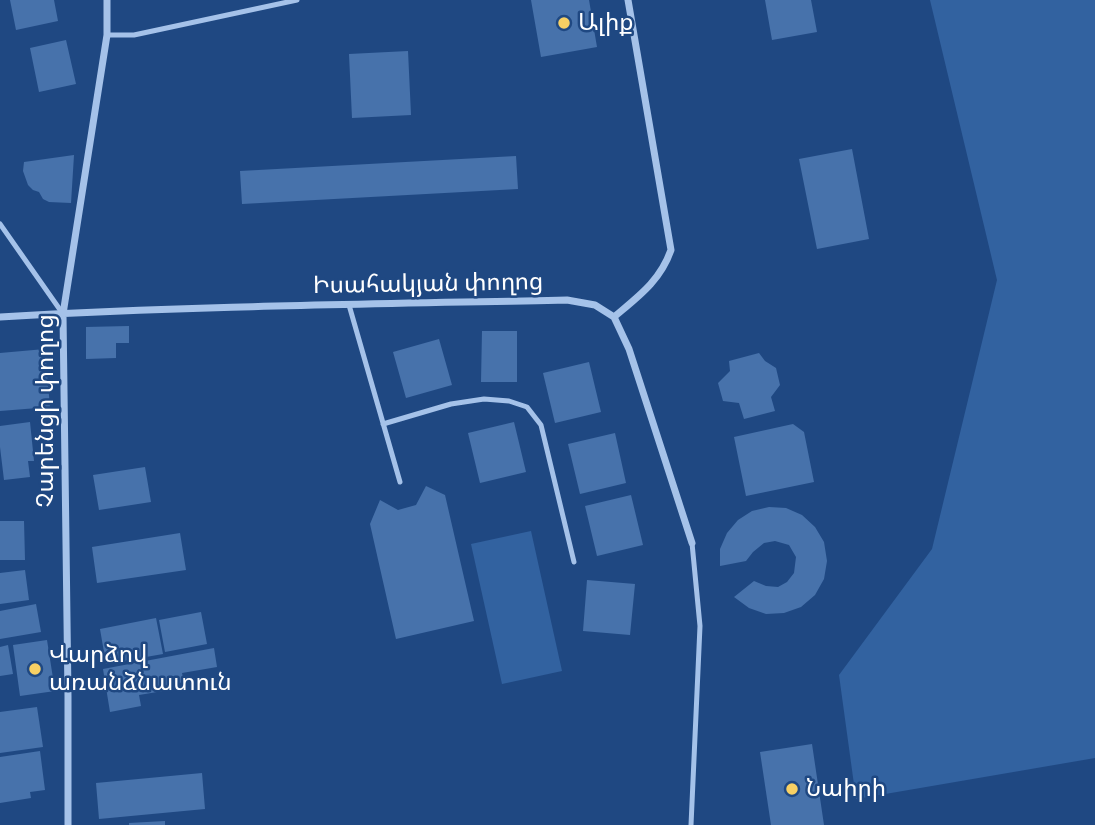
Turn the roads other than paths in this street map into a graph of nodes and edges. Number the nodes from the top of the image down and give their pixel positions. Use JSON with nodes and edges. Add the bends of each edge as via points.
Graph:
{"nodes":[{"id":1,"x":107,"y":0,"type":"edge"},
{"id":2,"x":297,"y":0,"type":"edge"},
{"id":3,"x":628,"y":0,"type":"edge"},
{"id":4,"x":107,"y":35,"type":"junction"},
{"id":5,"x":0,"y":224,"type":"edge"},
{"id":6,"x":349,"y":305,"type":"junction"},
{"id":7,"x":63,"y":314,"type":"junction"},
{"id":8,"x":0,"y":317,"type":"edge"},
{"id":9,"x":614,"y":317,"type":"junction"},
{"id":10,"x":383,"y":424,"type":"junction"},
{"id":11,"x":400,"y":482,"type":"dead end"},
{"id":12,"x":692,"y":543,"type":"joint"},
{"id":13,"x":574,"y":562,"type":"dead end"},
{"id":14,"x":68,"y":825,"type":"edge"},
{"id":15,"x":691,"y":825,"type":"edge"}],
"edges":[{"from":1,"to":4,"type":"street","name":"Չարենցի փողոց"},
{"from":2,"to":4,"type":"lane","via":[[134,35]]},
{"from":3,"to":9,"type":"street","via":[[671,250],[655,281]]},
{"from":4,"to":7,"type":"street","name":"Չարենցի փողոց"},
{"from":5,"to":7,"type":"lane"},
{"from":6,"to":7,"type":"street","name":"Իսահակյան փողոց"},
{"from":6,"to":9,"type":"street","name":"Իսահակյան փողոց","via":[[567,300],[595,305]]},
{"from":6,"to":10,"type":"lane"},
{"from":7,"to":8,"type":"street","name":"Իսահակյան փողոց"},
{"from":7,"to":14,"type":"street","name":"Չարենցի փողոց"},
{"from":9,"to":12,"type":"street","via":[[629,349]]},
{"from":10,"to":11,"type":"lane"},
{"from":10,"to":13,"type":"lane","via":[[484,399],[527,407],[541,425]]},
{"from":12,"to":15,"type":"lane","via":[[700,626]]}]}
